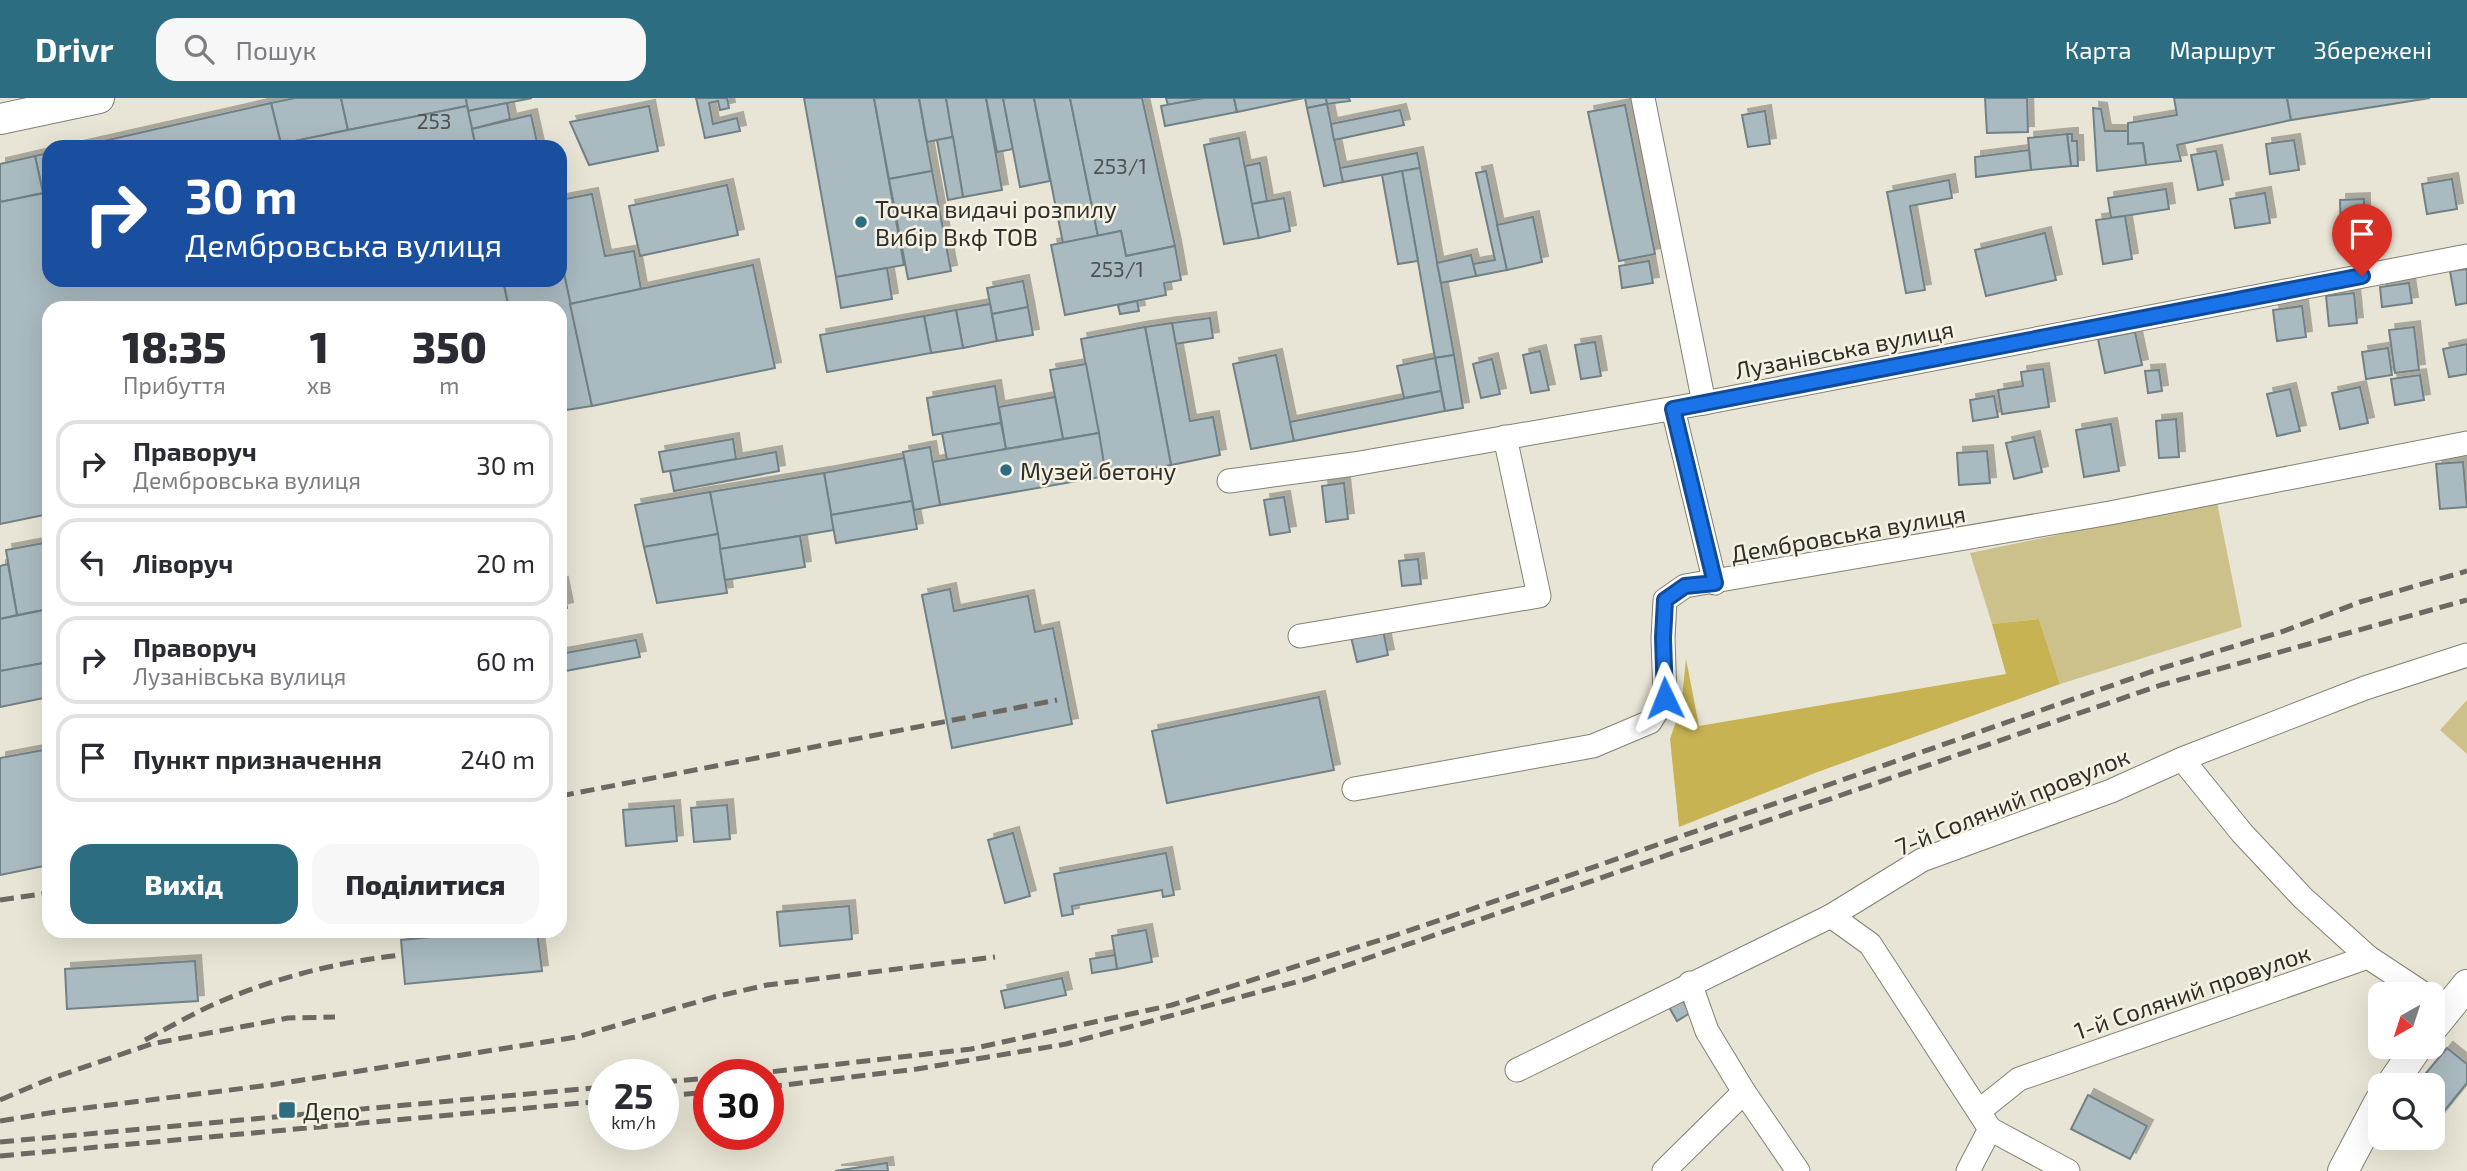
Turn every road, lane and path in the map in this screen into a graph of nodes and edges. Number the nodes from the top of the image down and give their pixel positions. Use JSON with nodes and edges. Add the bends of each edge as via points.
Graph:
{"nodes":[{"id":1,"x":99,"y":98,"type":"edge"},
{"id":2,"x":1643,"y":98,"type":"edge"},
{"id":3,"x":0,"y":119,"type":"edge"},
{"id":4,"x":2467,"y":256,"type":"edge"},
{"id":5,"x":1704,"y":403,"type":"junction"},
{"id":6,"x":1673,"y":409,"type":"junction"},
{"id":7,"x":1505,"y":437,"type":"junction"},
{"id":8,"x":2467,"y":443,"type":"edge"},
{"id":9,"x":1229,"y":481,"type":"dead end"},
{"id":10,"x":1715,"y":583,"type":"junction"},
{"id":11,"x":1300,"y":636,"type":"dead end"},
{"id":12,"x":2467,"y":655,"type":"edge"},
{"id":13,"x":2182,"y":759,"type":"junction"},
{"id":14,"x":1354,"y":789,"type":"dead end"},
{"id":15,"x":1830,"y":916,"type":"junction"},
{"id":16,"x":2368,"y":957,"type":"junction"},
{"id":17,"x":2400,"y":982,"type":"edge"},
{"id":18,"x":1690,"y":984,"type":"junction"},
{"id":19,"x":2467,"y":985,"type":"edge"},
{"id":20,"x":2445,"y":1000,"type":"edge"},
{"id":21,"x":1517,"y":1070,"type":"dead end"},
{"id":22,"x":1744,"y":1092,"type":"junction"},
{"id":23,"x":1984,"y":1120,"type":"junction"},
{"id":24,"x":2368,"y":1124,"type":"edge"},
{"id":25,"x":1664,"y":1171,"type":"edge"},
{"id":26,"x":1798,"y":1171,"type":"edge"},
{"id":27,"x":1968,"y":1171,"type":"edge"},
{"id":28,"x":2068,"y":1171,"type":"edge"},
{"id":29,"x":2343,"y":1171,"type":"edge"}],
"edges":[{"from":1,"to":3,"type":"main road"},
{"from":2,"to":5,"type":"street"},
{"from":4,"to":5,"type":"street","name":"Лузанівська вулиця"},
{"from":5,"to":6,"type":"street","name":"Лузанівська вулиця"},
{"from":6,"to":7,"type":"street","name":"Лузанівська вулиця"},
{"from":6,"to":10,"type":"street"},
{"from":7,"to":9,"type":"street","name":"Лузанівська вулиця"},
{"from":7,"to":11,"type":"street","via":[[1538,597]]},
{"from":8,"to":10,"type":"street","name":"Дембровська вулиця"},
{"from":10,"to":14,"type":"street","name":"Дембровська вулиця","via":[[1685,586],[1665,600],[1665,698],[1650,722],[1572,751]]},
{"from":12,"to":13,"type":"street","name":"7-й Соляний провулок","via":[[2365,688]]},
{"from":13,"to":15,"type":"street","name":"7-й Соляний провулок","via":[[2111,791],[1922,860]]},
{"from":13,"to":16,"type":"street","via":[[2286,880]]},
{"from":15,"to":18,"type":"street","name":"7-й Соляний провулок"},
{"from":15,"to":23,"type":"street","via":[[1870,944]]},
{"from":16,"to":17,"type":"street"},
{"from":16,"to":23,"type":"street","name":"1-й Соляний провулок","via":[[2019,1079]]},
{"from":18,"to":21,"type":"street","name":"7-й Соляний провулок"},
{"from":18,"to":22,"type":"street","via":[[1707,1031]]},
{"from":19,"to":20,"type":"main road"},
{"from":22,"to":25,"type":"street"},
{"from":22,"to":26,"type":"street"},
{"from":23,"to":27,"type":"street","name":"1-й Соляний провулок"},
{"from":23,"to":28,"type":"street"},
{"from":24,"to":29,"type":"main road"}]}
